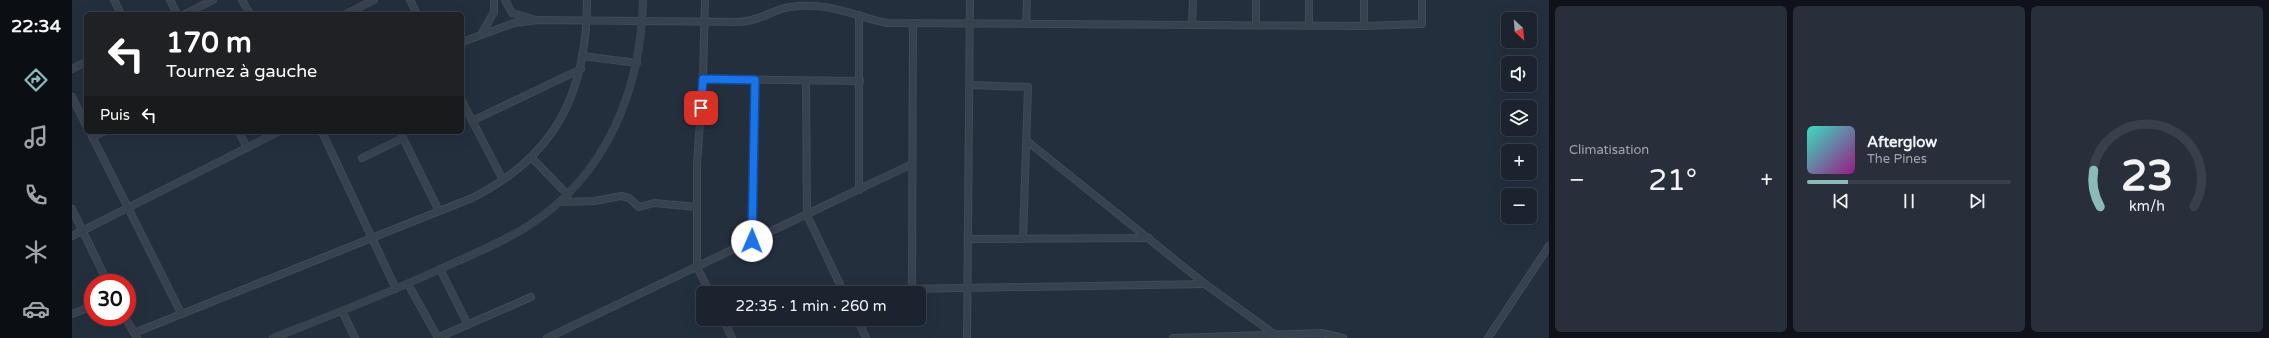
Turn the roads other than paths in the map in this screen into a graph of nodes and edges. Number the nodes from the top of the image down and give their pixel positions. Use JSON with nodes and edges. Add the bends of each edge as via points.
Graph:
{"nodes":[{"id":1,"x":114,"y":0,"type":"edge"},
{"id":2,"x":170,"y":0,"type":"edge"},
{"id":3,"x":213,"y":0,"type":"edge"},
{"id":4,"x":242,"y":0,"type":"edge"},
{"id":5,"x":374,"y":0,"type":"edge"},
{"id":6,"x":410,"y":0,"type":"edge"},
{"id":7,"x":494,"y":0,"type":"edge"},
{"id":8,"x":505,"y":0,"type":"edge"},
{"id":9,"x":587,"y":0,"type":"edge"},
{"id":10,"x":643,"y":0,"type":"edge"},
{"id":11,"x":705,"y":0,"type":"edge"},
{"id":12,"x":796,"y":0,"type":"edge"},
{"id":13,"x":970,"y":0,"type":"edge"},
{"id":14,"x":1027,"y":0,"type":"edge"},
{"id":15,"x":1193,"y":0,"type":"edge"},
{"id":16,"x":1256,"y":0,"type":"edge"},
{"id":17,"x":1309,"y":0,"type":"edge"},
{"id":18,"x":1364,"y":0,"type":"edge"},
{"id":19,"x":1422,"y":0,"type":"edge"},
{"id":20,"x":789,"y":7,"type":"junction"},
{"id":21,"x":120,"y":12,"type":"edge"},
{"id":22,"x":176,"y":12,"type":"edge"},
{"id":23,"x":189,"y":12,"type":"edge"},
{"id":24,"x":249,"y":12,"type":"edge"},
{"id":25,"x":350,"y":12,"type":"edge"},
{"id":26,"x":416,"y":12,"type":"edge"},
{"id":27,"x":859,"y":15,"type":"junction"},
{"id":28,"x":538,"y":20,"type":"junction"},
{"id":29,"x":587,"y":21,"type":"junction"},
{"id":30,"x":643,"y":22,"type":"junction"},
{"id":31,"x":705,"y":23,"type":"junction"},
{"id":32,"x":913,"y":23,"type":"junction"},
{"id":33,"x":970,"y":23,"type":"junction"},
{"id":34,"x":1026,"y":24,"type":"junction"},
{"id":35,"x":1192,"y":25,"type":"junction"},
{"id":36,"x":1256,"y":26,"type":"junction"},
{"id":37,"x":1309,"y":26,"type":"junction"},
{"id":38,"x":1364,"y":26,"type":"junction"},
{"id":39,"x":482,"y":33,"type":"junction"},
{"id":40,"x":464,"y":41,"type":"edge"},
{"id":41,"x":582,"y":56,"type":"junction"},
{"id":42,"x":84,"y":63,"type":"edge"},
{"id":43,"x":637,"y":63,"type":"junction"},
{"id":44,"x":72,"y":69,"type":"edge"},
{"id":45,"x":581,"y":70,"type":"junction"},
{"id":46,"x":703,"y":79,"type":"junction"},
{"id":47,"x":755,"y":80,"type":"junction"},
{"id":48,"x":806,"y":81,"type":"junction"},
{"id":49,"x":860,"y":81,"type":"junction"},
{"id":50,"x":970,"y":86,"type":"junction"},
{"id":51,"x":72,"y":98,"type":"edge"},
{"id":52,"x":464,"y":105,"type":"edge"},
{"id":53,"x":84,"y":121,"type":"edge"},
{"id":54,"x":472,"y":121,"type":"junction"},
{"id":55,"x":240,"y":134,"type":"edge"},
{"id":56,"x":274,"y":134,"type":"edge"},
{"id":57,"x":323,"y":134,"type":"edge"},
{"id":58,"x":91,"y":135,"type":"edge"},
{"id":59,"x":402,"y":135,"type":"edge"},
{"id":60,"x":1027,"y":141,"type":"junction"},
{"id":61,"x":247,"y":148,"type":"junction"},
{"id":62,"x":362,"y":158,"type":"dead end"},
{"id":63,"x":532,"y":158,"type":"junction"},
{"id":64,"x":912,"y":164,"type":"junction"},
{"id":65,"x":503,"y":180,"type":"junction"},
{"id":66,"x":859,"y":190,"type":"junction"},
{"id":67,"x":568,"y":195,"type":"junction"},
{"id":68,"x":560,"y":202,"type":"junction"},
{"id":69,"x":697,"y":206,"type":"junction"},
{"id":70,"x":128,"y":207,"type":"junction"},
{"id":71,"x":72,"y":209,"type":"edge"},
{"id":72,"x":439,"y":211,"type":"junction"},
{"id":73,"x":806,"y":215,"type":"junction"},
{"id":74,"x":83,"y":231,"type":"junction"},
{"id":75,"x":72,"y":236,"type":"edge"},
{"id":76,"x":372,"y":238,"type":"junction"},
{"id":77,"x":1149,"y":238,"type":"junction"},
{"id":78,"x":968,"y":239,"type":"junction"},
{"id":79,"x":1023,"y":239,"type":"junction"},
{"id":80,"x":752,"y":241,"type":"junction"},
{"id":81,"x":1549,"y":246,"type":"edge"},
{"id":82,"x":697,"y":267,"type":"junction"},
{"id":83,"x":440,"y":269,"type":"junction"},
{"id":84,"x":104,"y":274,"type":"edge"},
{"id":85,"x":408,"y":284,"type":"junction"},
{"id":86,"x":1206,"y":284,"type":"junction"},
{"id":87,"x":706,"y":286,"type":"edge"},
{"id":88,"x":841,"y":286,"type":"edge"},
{"id":89,"x":912,"y":286,"type":"edge"},
{"id":90,"x":968,"y":287,"type":"junction"},
{"id":91,"x":926,"y":288,"type":"edge"},
{"id":92,"x":396,"y":289,"type":"junction"},
{"id":93,"x":531,"y":297,"type":"dead end"},
{"id":94,"x":84,"y":309,"type":"edge"},
{"id":95,"x":342,"y":311,"type":"junction"},
{"id":96,"x":181,"y":313,"type":"junction"},
{"id":97,"x":72,"y":314,"type":"edge"},
{"id":98,"x":468,"y":325,"type":"junction"},
{"id":99,"x":131,"y":326,"type":"edge"},
{"id":100,"x":726,"y":326,"type":"edge"},
{"id":101,"x":860,"y":326,"type":"edge"},
{"id":102,"x":1274,"y":334,"type":"junction"},
{"id":103,"x":136,"y":336,"type":"edge"},
{"id":104,"x":273,"y":338,"type":"edge"},
{"id":105,"x":356,"y":338,"type":"edge"},
{"id":106,"x":437,"y":338,"type":"edge"},
{"id":107,"x":547,"y":338,"type":"edge"},
{"id":108,"x":732,"y":338,"type":"edge"},
{"id":109,"x":866,"y":338,"type":"edge"},
{"id":110,"x":967,"y":338,"type":"edge"},
{"id":111,"x":1173,"y":338,"type":"edge"},
{"id":112,"x":1343,"y":338,"type":"edge"},
{"id":113,"x":1488,"y":338,"type":"edge"}],
"edges":[{"from":1,"to":21,"type":"street"},
{"from":2,"to":22,"type":"street"},
{"from":3,"to":23,"type":"street"},
{"from":4,"to":24,"type":"street"},
{"from":5,"to":25,"type":"street"},
{"from":6,"to":26,"type":"street"},
{"from":7,"to":39,"type":"street","via":[[494,12]]},
{"from":8,"to":28,"type":"street","via":[[512,13]]},
{"from":9,"to":29,"type":"street"},
{"from":10,"to":30,"type":"street"},
{"from":11,"to":31,"type":"street"},
{"from":12,"to":20,"type":"street"},
{"from":13,"to":33,"type":"street"},
{"from":14,"to":34,"type":"street"},
{"from":15,"to":35,"type":"street"},
{"from":16,"to":36,"type":"street"},
{"from":17,"to":37,"type":"street"},
{"from":18,"to":38,"type":"street"},
{"from":19,"to":38,"type":"street","via":[[1422,24]]},
{"from":20,"to":27,"type":"street","via":[[839,8]]},
{"from":20,"to":31,"type":"street","via":[[740,22]]},
{"from":27,"to":32,"type":"street","via":[[887,22]]},
{"from":27,"to":49,"type":"street"},
{"from":28,"to":29,"type":"street"},
{"from":28,"to":39,"type":"street","via":[[514,22]]},
{"from":29,"to":30,"type":"street"},
{"from":29,"to":41,"type":"street"},
{"from":30,"to":31,"type":"street"},
{"from":30,"to":43,"type":"street"},
{"from":31,"to":46,"type":"street"},
{"from":32,"to":33,"type":"street"},
{"from":32,"to":64,"type":"street"},
{"from":33,"to":34,"type":"street"},
{"from":33,"to":50,"type":"street"},
{"from":34,"to":35,"type":"street"},
{"from":35,"to":36,"type":"street"},
{"from":36,"to":37,"type":"street"},
{"from":37,"to":38,"type":"street"},
{"from":39,"to":40,"type":"street"},
{"from":41,"to":43,"type":"street"},
{"from":41,"to":45,"type":"street"},
{"from":42,"to":44,"type":"street"},
{"from":43,"to":67,"type":"street","via":[[628,99],[607,145]]},
{"from":45,"to":54,"type":"street"},
{"from":45,"to":63,"type":"street","via":[[554,130]]},
{"from":46,"to":47,"type":"street"},
{"from":46,"to":69,"type":"street"},
{"from":47,"to":48,"type":"street"},
{"from":47,"to":80,"type":"street"},
{"from":48,"to":49,"type":"street"},
{"from":48,"to":73,"type":"street"},
{"from":49,"to":66,"type":"street"},
{"from":50,"to":60,"type":"street","via":[[1028,87]]},
{"from":50,"to":78,"type":"street"},
{"from":51,"to":53,"type":"street"},
{"from":52,"to":54,"type":"street"},
{"from":54,"to":65,"type":"street"},
{"from":55,"to":61,"type":"street"},
{"from":56,"to":61,"type":"street"},
{"from":57,"to":76,"type":"street"},
{"from":58,"to":70,"type":"street"},
{"from":59,"to":62,"type":"street"},
{"from":59,"to":72,"type":"street"},
{"from":60,"to":77,"type":"street"},
{"from":60,"to":79,"type":"street"},
{"from":61,"to":70,"type":"street"},
{"from":63,"to":65,"type":"street","via":[[520,170]]},
{"from":63,"to":67,"type":"street"},
{"from":64,"to":66,"type":"street"},
{"from":64,"to":89,"type":"street"},
{"from":65,"to":72,"type":"street","via":[[472,198]]},
{"from":66,"to":73,"type":"street"},
{"from":67,"to":68,"type":"street"},
{"from":68,"to":69,"type":"street","via":[[595,201],[622,196],[629,198],[639,207],[654,203]]},
{"from":68,"to":83,"type":"street","via":[[506,239]]},
{"from":69,"to":82,"type":"street"},
{"from":70,"to":74,"type":"street"},
{"from":70,"to":96,"type":"street"},
{"from":71,"to":74,"type":"street"},
{"from":72,"to":76,"type":"street"},
{"from":73,"to":80,"type":"street"},
{"from":73,"to":88,"type":"street"},
{"from":74,"to":75,"type":"street"},
{"from":74,"to":84,"type":"street"},
{"from":76,"to":92,"type":"street"},
{"from":76,"to":96,"type":"street"},
{"from":77,"to":79,"type":"street"},
{"from":77,"to":86,"type":"street"},
{"from":78,"to":79,"type":"street"},
{"from":78,"to":90,"type":"street"},
{"from":80,"to":82,"type":"street"},
{"from":81,"to":113,"type":"street"},
{"from":82,"to":87,"type":"street"},
{"from":82,"to":107,"type":"street"},
{"from":83,"to":85,"type":"street"},
{"from":83,"to":98,"type":"street"},
{"from":85,"to":92,"type":"street"},
{"from":85,"to":106,"type":"street"},
{"from":86,"to":90,"type":"street"},
{"from":86,"to":102,"type":"street"},
{"from":90,"to":91,"type":"street"},
{"from":90,"to":110,"type":"street"},
{"from":92,"to":95,"type":"street"},
{"from":93,"to":98,"type":"street"},
{"from":94,"to":97,"type":"street"},
{"from":95,"to":104,"type":"street"},
{"from":95,"to":105,"type":"street"},
{"from":96,"to":103,"type":"street"},
{"from":98,"to":106,"type":"street"},
{"from":99,"to":103,"type":"street"},
{"from":100,"to":108,"type":"street"},
{"from":101,"to":109,"type":"street"},
{"from":102,"to":111,"type":"street"},
{"from":102,"to":112,"type":"street","via":[[1322,333]]}]}
